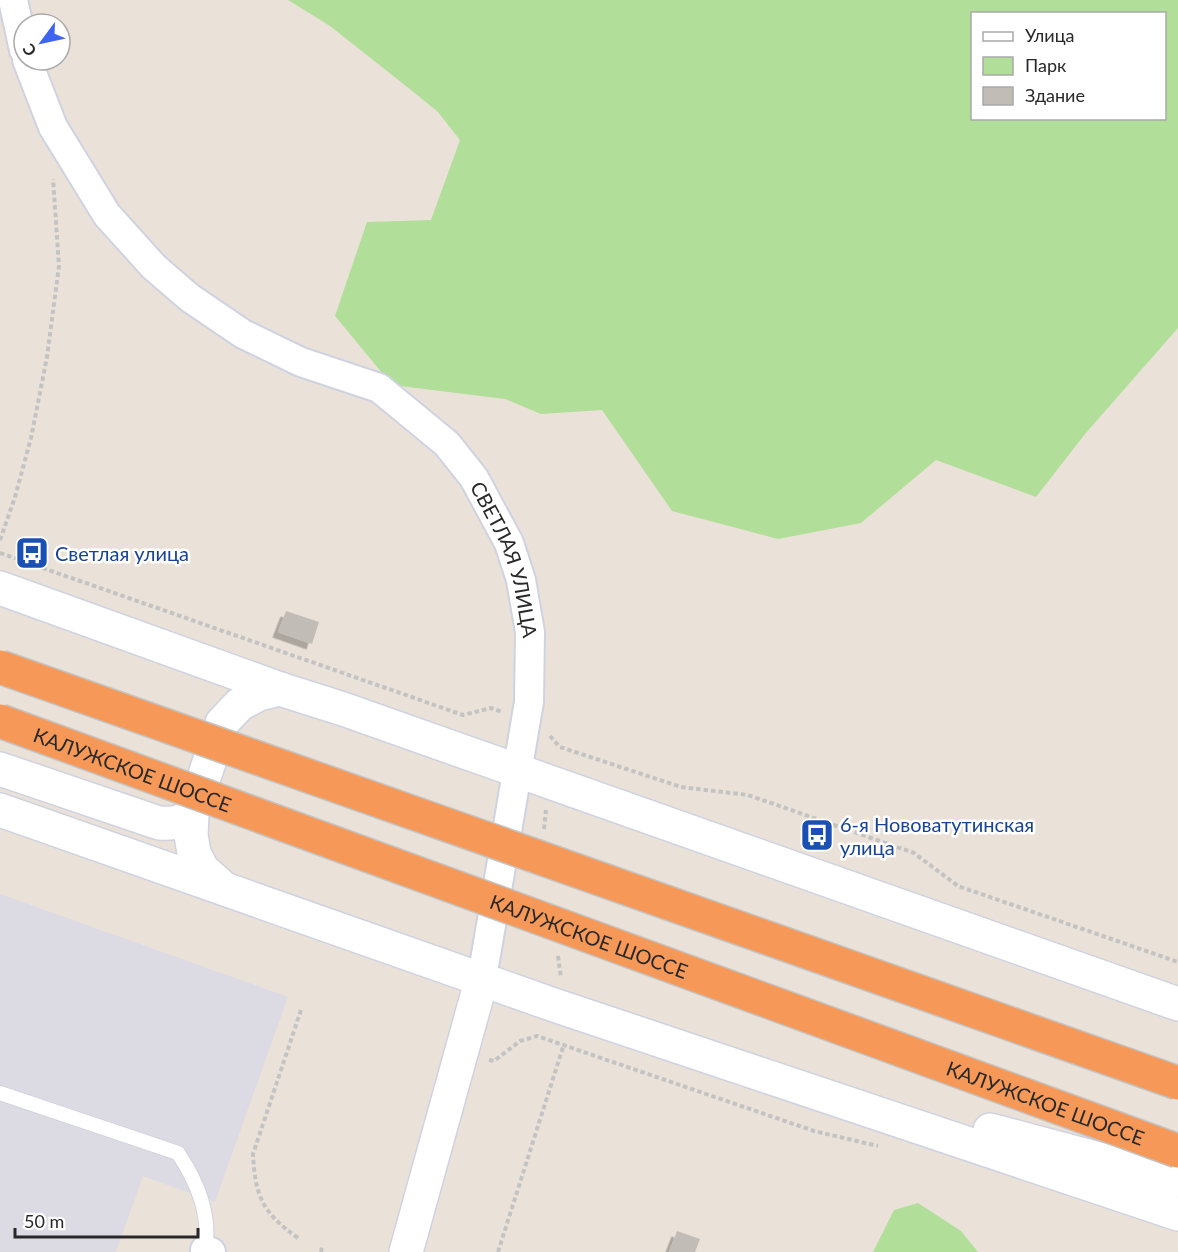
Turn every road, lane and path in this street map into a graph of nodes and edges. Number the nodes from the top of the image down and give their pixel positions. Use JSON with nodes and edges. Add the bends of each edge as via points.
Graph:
{"nodes":[{"id":1,"x":32,"y":72,"type":"edge"},
{"id":2,"x":53,"y":172,"type":"dead end"},
{"id":3,"x":0,"y":540,"type":"edge"},
{"id":4,"x":0,"y":553,"type":"edge"},
{"id":5,"x":0,"y":588,"type":"edge"},
{"id":6,"x":0,"y":667,"type":"edge"},
{"id":7,"x":280,"y":689,"type":"junction"},
{"id":8,"x":528,"y":711,"type":"junction"},
{"id":9,"x":0,"y":721,"type":"edge"},
{"id":10,"x":0,"y":769,"type":"edge"},
{"id":11,"x":518,"y":771,"type":"junction"},
{"id":12,"x":0,"y":810,"type":"edge"},
{"id":13,"x":192,"y":814,"type":"junction"},
{"id":14,"x":221,"y":886,"type":"junction"},
{"id":15,"x":1178,"y":962,"type":"edge"},
{"id":16,"x":482,"y":978,"type":"junction"},
{"id":17,"x":1178,"y":1004,"type":"edge"},
{"id":18,"x":301,"y":1010,"type":"dead end"},
{"id":19,"x":462,"y":1051,"type":"junction"},
{"id":20,"x":695,"y":1053,"type":"junction"},
{"id":21,"x":1178,"y":1083,"type":"edge"},
{"id":22,"x":0,"y":1093,"type":"edge"},
{"id":23,"x":1178,"y":1151,"type":"edge"},
{"id":24,"x":1178,"y":1180,"type":"edge"},
{"id":25,"x":1178,"y":1214,"type":"edge"},
{"id":26,"x":298,"y":1238,"type":"dead end"},
{"id":27,"x":322,"y":1246,"type":"dead end"},
{"id":28,"x":207,"y":1251,"type":"edge"},
{"id":29,"x":321,"y":1252,"type":"edge"},
{"id":30,"x":406,"y":1252,"type":"edge"},
{"id":31,"x":498,"y":1252,"type":"edge"}],
"edges":[{"from":1,"to":8,"type":"street","name":"СВЕТЛАЯ УЛИЦА","via":[[53,127],[107,215],[154,267],[190,298],[243,334],[300,362],[379,388],[447,444],[474,478],[509,543],[522,580],[530,632]]},
{"from":2,"to":3,"type":"path","via":[[59,266],[47,357],[31,438]]},
{"from":4,"to":8,"type":"path","via":[[463,715],[491,708]]},
{"from":5,"to":7,"type":"street"},
{"from":6,"to":21,"type":"highway","bridge":true},
{"from":7,"to":11,"type":"street"},
{"from":7,"to":13,"type":"street","via":[[240,704],[222,723]]},
{"from":8,"to":11,"type":"street","name":"СВЕТЛАЯ УЛИЦА"},
{"from":8,"to":15,"type":"path","via":[[565,749],[681,787],[748,795],[914,853],[958,886]]},
{"from":9,"to":23,"type":"highway","name":"КАЛУЖСКОЕ ШОССЕ","bridge":true},
{"from":10,"to":13,"type":"street","via":[[159,823],[174,824]]},
{"from":11,"to":16,"type":"street","name":"СВЕТЛАЯ УЛИЦА"},
{"from":11,"to":17,"type":"street"},
{"from":12,"to":14,"type":"street"},
{"from":13,"to":14,"type":"street","via":[[195,853],[202,869]]},
{"from":14,"to":16,"type":"street"},
{"from":16,"to":19,"type":"street"},
{"from":16,"to":20,"type":"street"},
{"from":18,"to":26,"type":"path","via":[[253,1154],[254,1179],[262,1203],[277,1223]]},
{"from":19,"to":30,"type":"street"},
{"from":19,"to":31,"type":"path","via":[[494,1061],[528,1037],[537,1036],[564,1046]]},
{"from":20,"to":24,"type":"street"},
{"from":20,"to":25,"type":"street"},
{"from":22,"to":28,"type":"lane","via":[[178,1153],[202,1198]]},
{"from":27,"to":29,"type":"path"}]}
